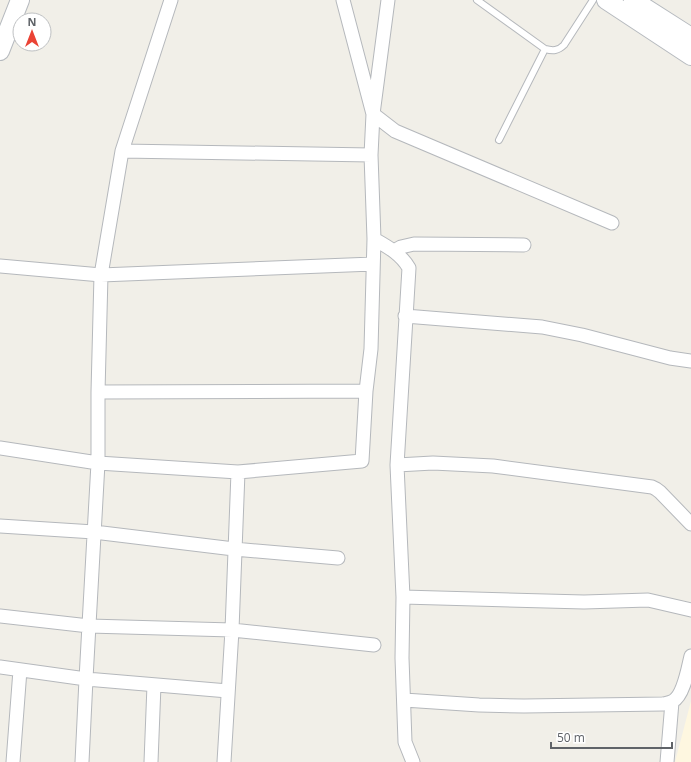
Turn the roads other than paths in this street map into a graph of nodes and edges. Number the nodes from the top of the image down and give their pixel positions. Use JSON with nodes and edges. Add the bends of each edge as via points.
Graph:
{"nodes":[{"id":1,"x":20,"y":0,"type":"edge"},
{"id":2,"x":171,"y":0,"type":"edge"},
{"id":3,"x":343,"y":0,"type":"edge"},
{"id":4,"x":388,"y":0,"type":"edge"},
{"id":5,"x":477,"y":0,"type":"edge"},
{"id":6,"x":593,"y":0,"type":"edge"},
{"id":7,"x":606,"y":0,"type":"edge"},
{"id":8,"x":633,"y":0,"type":"edge"},
{"id":9,"x":691,"y":37,"type":"edge"},
{"id":10,"x":545,"y":49,"type":"junction"},
{"id":11,"x":0,"y":51,"type":"edge"},
{"id":12,"x":691,"y":56,"type":"edge"},
{"id":13,"x":373,"y":114,"type":"junction"},
{"id":14,"x":499,"y":140,"type":"dead end"},
{"id":15,"x":122,"y":151,"type":"junction"},
{"id":16,"x":371,"y":155,"type":"junction"},
{"id":17,"x":612,"y":223,"type":"dead end"},
{"id":18,"x":374,"y":239,"type":"junction"},
{"id":19,"x":524,"y":245,"type":"dead end"},
{"id":20,"x":394,"y":251,"type":"junction"},
{"id":21,"x":373,"y":264,"type":"junction"},
{"id":22,"x":0,"y":266,"type":"edge"},
{"id":23,"x":101,"y":275,"type":"junction"},
{"id":24,"x":405,"y":316,"type":"junction"},
{"id":25,"x":691,"y":361,"type":"edge"},
{"id":26,"x":366,"y":391,"type":"junction"},
{"id":27,"x":98,"y":392,"type":"junction"},
{"id":28,"x":0,"y":448,"type":"edge"},
{"id":29,"x":98,"y":463,"type":"junction"},
{"id":30,"x":397,"y":465,"type":"junction"},
{"id":31,"x":238,"y":472,"type":"junction"},
{"id":32,"x":691,"y":524,"type":"edge"},
{"id":33,"x":0,"y":526,"type":"edge"},
{"id":34,"x":94,"y":532,"type":"junction"},
{"id":35,"x":234,"y":549,"type":"junction"},
{"id":36,"x":338,"y":558,"type":"dead end"},
{"id":37,"x":403,"y":597,"type":"junction"},
{"id":38,"x":691,"y":610,"type":"edge"},
{"id":39,"x":0,"y":616,"type":"edge"},
{"id":40,"x":89,"y":626,"type":"junction"},
{"id":41,"x":232,"y":630,"type":"junction"},
{"id":42,"x":374,"y":645,"type":"dead end"},
{"id":43,"x":691,"y":656,"type":"edge"},
{"id":44,"x":0,"y":667,"type":"edge"},
{"id":45,"x":20,"y":670,"type":"junction"},
{"id":46,"x":86,"y":679,"type":"junction"},
{"id":47,"x":154,"y":685,"type":"junction"},
{"id":48,"x":228,"y":691,"type":"junction"},
{"id":49,"x":404,"y":700,"type":"junction"},
{"id":50,"x":672,"y":702,"type":"junction"},
{"id":51,"x":13,"y":762,"type":"edge"},
{"id":52,"x":82,"y":762,"type":"edge"},
{"id":53,"x":151,"y":762,"type":"edge"},
{"id":54,"x":224,"y":762,"type":"edge"},
{"id":55,"x":412,"y":762,"type":"edge"},
{"id":56,"x":667,"y":762,"type":"edge"}],
"edges":[{"from":1,"to":11,"type":"main road"},
{"from":2,"to":15,"type":"street"},
{"from":3,"to":13,"type":"street"},
{"from":4,"to":13,"type":"street"},
{"from":5,"to":10,"type":"lane"},
{"from":6,"to":10,"type":"lane","via":[[564,45],[552,51]]},
{"from":7,"to":12,"type":"main road"},
{"from":8,"to":9,"type":"main road"},
{"from":10,"to":14,"type":"lane"},
{"from":13,"to":16,"type":"street"},
{"from":13,"to":17,"type":"street","via":[[394,131]]},
{"from":15,"to":16,"type":"street"},
{"from":15,"to":23,"type":"street"},
{"from":16,"to":18,"type":"street"},
{"from":18,"to":20,"type":"street"},
{"from":18,"to":21,"type":"street"},
{"from":19,"to":20,"type":"street","via":[[414,244],[401,246]]},
{"from":20,"to":24,"type":"street","via":[[405,260],[409,268]]},
{"from":21,"to":23,"type":"street"},
{"from":21,"to":26,"type":"street","via":[[371,349]]},
{"from":22,"to":23,"type":"street"},
{"from":23,"to":27,"type":"street"},
{"from":24,"to":25,"type":"street","via":[[542,327]]},
{"from":24,"to":30,"type":"street"},
{"from":26,"to":27,"type":"street"},
{"from":26,"to":31,"type":"street","via":[[362,461]]},
{"from":27,"to":29,"type":"street"},
{"from":28,"to":29,"type":"street"},
{"from":29,"to":31,"type":"street"},
{"from":29,"to":34,"type":"street"},
{"from":30,"to":32,"type":"street","via":[[493,466],[652,487]]},
{"from":30,"to":37,"type":"street"},
{"from":31,"to":35,"type":"street"},
{"from":33,"to":34,"type":"street"},
{"from":34,"to":35,"type":"street"},
{"from":34,"to":40,"type":"street"},
{"from":35,"to":36,"type":"street"},
{"from":35,"to":41,"type":"street"},
{"from":37,"to":38,"type":"street","via":[[584,602],[648,600]]},
{"from":37,"to":49,"type":"street"},
{"from":39,"to":40,"type":"street"},
{"from":40,"to":41,"type":"street"},
{"from":40,"to":46,"type":"street"},
{"from":41,"to":42,"type":"street"},
{"from":41,"to":48,"type":"street"},
{"from":43,"to":50,"type":"street","via":[[683,686]]},
{"from":44,"to":45,"type":"street"},
{"from":45,"to":46,"type":"street"},
{"from":45,"to":51,"type":"street"},
{"from":46,"to":47,"type":"street"},
{"from":46,"to":52,"type":"street"},
{"from":47,"to":48,"type":"street"},
{"from":47,"to":53,"type":"street"},
{"from":48,"to":54,"type":"street"},
{"from":49,"to":50,"type":"street","via":[[524,706]]},
{"from":49,"to":55,"type":"street","via":[[405,742]]},
{"from":50,"to":56,"type":"street"}]}
